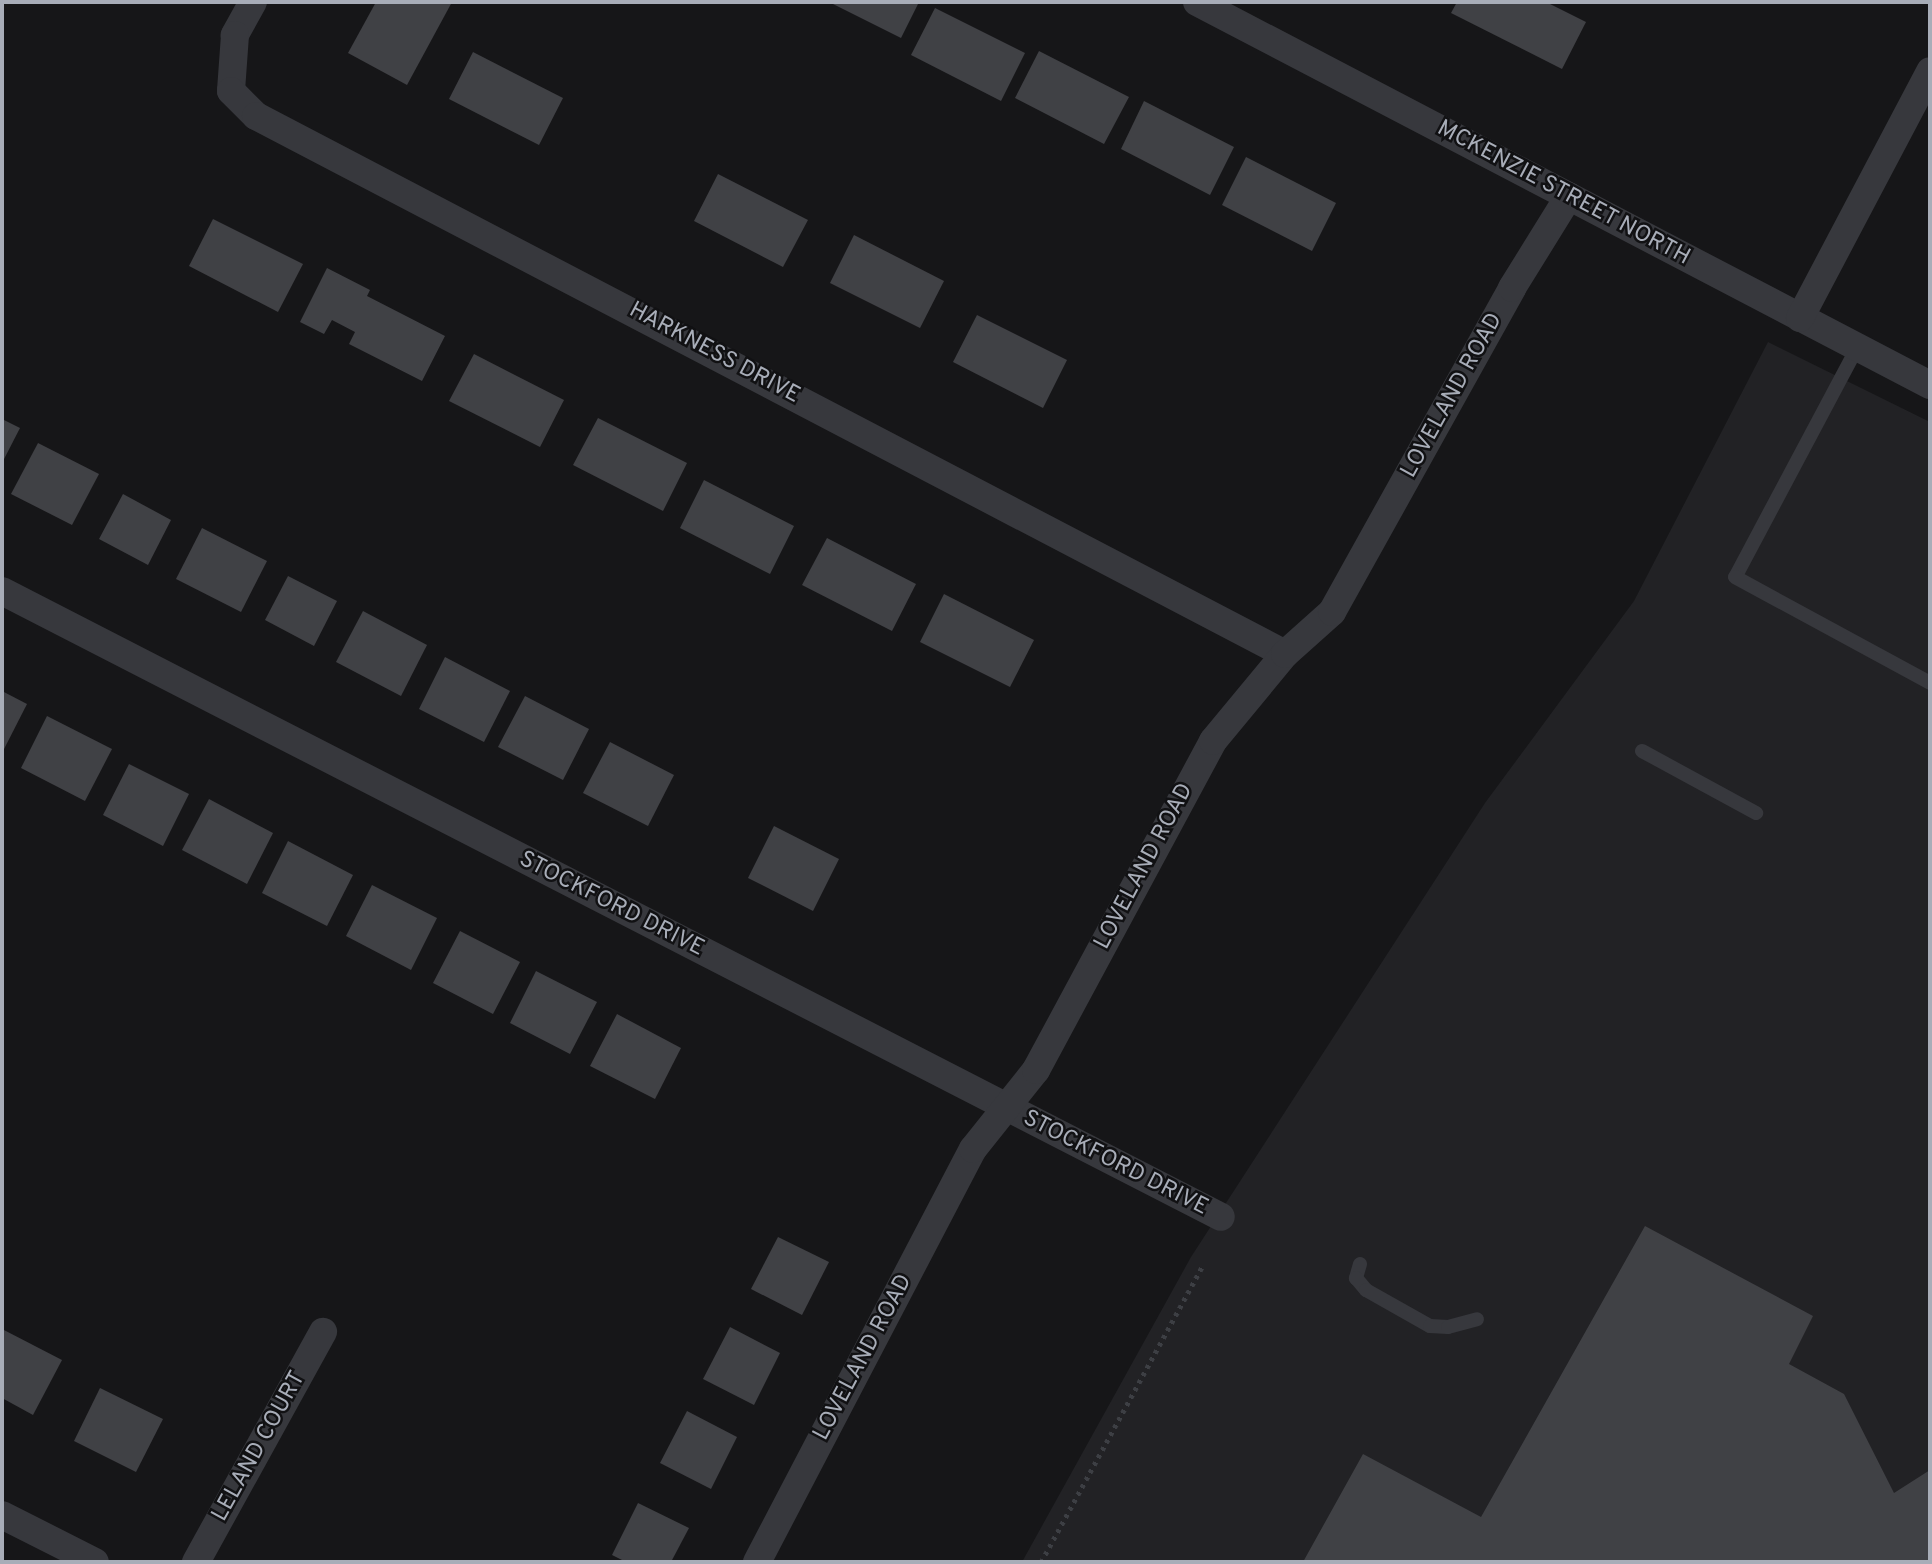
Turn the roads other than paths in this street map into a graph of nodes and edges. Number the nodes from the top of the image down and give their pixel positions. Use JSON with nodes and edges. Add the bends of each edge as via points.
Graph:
{"nodes":[{"id":1,"x":253,"y":2,"type":"edge"},
{"id":2,"x":1197,"y":2,"type":"edge"},
{"id":3,"x":1930,"y":71,"type":"edge"},
{"id":4,"x":1569,"y":196,"type":"junction"},
{"id":5,"x":1800,"y":318,"type":"junction"},
{"id":6,"x":1857,"y":348,"type":"junction"},
{"id":7,"x":1930,"y":385,"type":"edge"},
{"id":8,"x":2,"y":591,"type":"edge"},
{"id":9,"x":1285,"y":654,"type":"junction"},
{"id":10,"x":1930,"y":683,"type":"edge"},
{"id":11,"x":1642,"y":751,"type":"dead end"},
{"id":12,"x":1756,"y":813,"type":"dead end"},
{"id":13,"x":1006,"y":1108,"type":"junction"},
{"id":14,"x":1221,"y":1217,"type":"dead end"},
{"id":15,"x":1360,"y":1264,"type":"dead end"},
{"id":16,"x":1476,"y":1319,"type":"dead end"},
{"id":17,"x":323,"y":1332,"type":"dead end"},
{"id":18,"x":2,"y":1515,"type":"edge"},
{"id":19,"x":95,"y":1562,"type":"edge"},
{"id":20,"x":196,"y":1562,"type":"edge"},
{"id":21,"x":757,"y":1562,"type":"edge"}],
"edges":[{"from":1,"to":9,"type":"street","name":"HARKNESS DRIVE","via":[[235,35],[230,91],[256,116]]},
{"from":2,"to":4,"type":"street","name":"MCKENZIE STREET NORTH"},
{"from":3,"to":5,"type":"street"},
{"from":4,"to":5,"type":"street","name":"MCKENZIE STREET NORTH"},
{"from":4,"to":9,"type":"street","name":"LOVELAND ROAD","via":[[1512,288],[1332,612]]},
{"from":5,"to":6,"type":"street","name":"MCKENZIE STREET NORTH"},
{"from":6,"to":7,"type":"street","name":"MCKENZIE STREET NORTH"},
{"from":6,"to":10,"type":"lane","via":[[1735,577]]},
{"from":8,"to":13,"type":"street","name":"STOCKFORD DRIVE"},
{"from":9,"to":13,"type":"street","name":"LOVELAND ROAD","via":[[1213,741],[1036,1070]]},
{"from":11,"to":12,"type":"lane"},
{"from":13,"to":14,"type":"street","name":"STOCKFORD DRIVE"},
{"from":13,"to":21,"type":"street","name":"LOVELAND ROAD","via":[[973,1149]]},
{"from":15,"to":16,"type":"lane","via":[[1356,1278],[1366,1290],[1430,1326],[1448,1327]]},
{"from":17,"to":20,"type":"street","name":"LELAND COURT"},
{"from":18,"to":19,"type":"street"}]}
